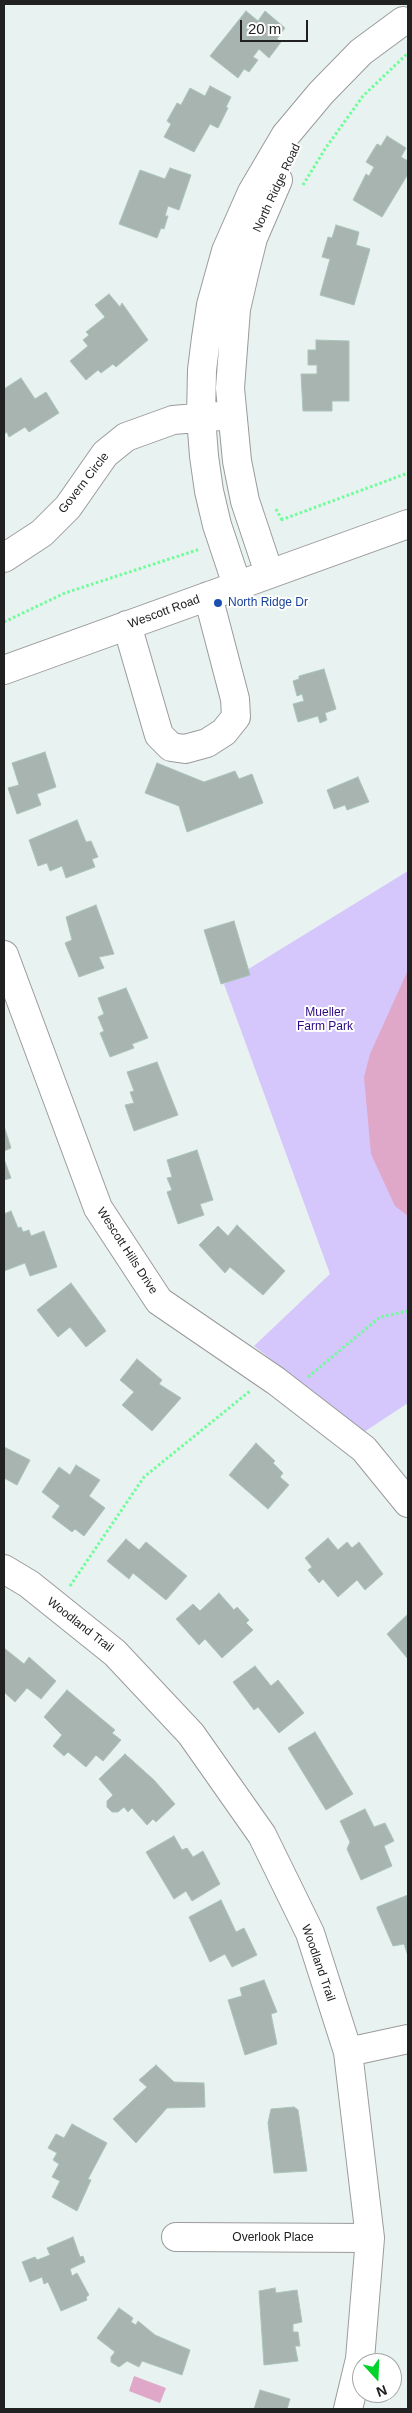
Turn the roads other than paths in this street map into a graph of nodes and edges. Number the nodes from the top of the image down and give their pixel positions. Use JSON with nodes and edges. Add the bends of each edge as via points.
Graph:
{"nodes":[{"id":1,"x":406,"y":19,"type":"edge"},
{"id":2,"x":231,"y":415,"type":"junction"},
{"id":3,"x":201,"y":417,"type":"junction"},
{"id":4,"x":408,"y":524,"type":"edge"},
{"id":5,"x":4,"y":558,"type":"edge"},
{"id":6,"x":269,"y":573,"type":"junction"},
{"id":7,"x":237,"y":585,"type":"junction"},
{"id":8,"x":208,"y":596,"type":"junction"},
{"id":9,"x":127,"y":625,"type":"junction"},
{"id":10,"x":4,"y":670,"type":"edge"},
{"id":11,"x":4,"y":955,"type":"edge"},
{"id":12,"x":408,"y":1503,"type":"edge"},
{"id":13,"x":4,"y":1569,"type":"edge"},
{"id":14,"x":408,"y":2039,"type":"edge"},
{"id":15,"x":348,"y":2052,"type":"junction"},
{"id":16,"x":176,"y":2237,"type":"dead end"},
{"id":17,"x":370,"y":2238,"type":"junction"},
{"id":18,"x":348,"y":2409,"type":"edge"}],
"edges":[{"from":1,"to":2,"type":"street","name":"North Ridge Road","via":[[350,71],[324,102],[298,143],[265,208],[253,238],[236,309],[231,348]]},
{"from":1,"to":3,"type":"street","name":"North Ridge Road","via":[[361,52],[320,93],[285,136],[252,192],[226,251],[211,306],[202,370]]},
{"from":2,"to":3,"type":"street","name":"Govern Circle"},
{"from":2,"to":6,"type":"street","name":"North Ridge Road","via":[[245,501]]},
{"from":3,"to":5,"type":"street","name":"Govern Circle","via":[[173,420],[126,437],[106,454],[68,507],[42,533]]},
{"from":3,"to":7,"type":"street","name":"North Ridge Road","via":[[209,491]]},
{"from":4,"to":6,"type":"street","name":"Wescott Road"},
{"from":6,"to":7,"type":"street","name":"Wescott Road"},
{"from":7,"to":8,"type":"street","name":"Wescott Road"},
{"from":8,"to":9,"type":"street","name":"Wescott Road"},
{"from":8,"to":9,"type":"street","via":[[235,699],[236,717],[224,732],[207,743],[185,748],[171,747],[158,735]]},
{"from":9,"to":10,"type":"street","name":"Wescott Road"},
{"from":11,"to":12,"type":"street","name":"Wescott Hills Drive","via":[[98,1208],[159,1301],[276,1381],[364,1449]]},
{"from":13,"to":15,"type":"street","name":"Woodland Trail","via":[[29,1584],[116,1653],[191,1734],[262,1835],[310,1933]]},
{"from":14,"to":15,"type":"street"},
{"from":15,"to":17,"type":"street","name":"Woodland Trail"},
{"from":16,"to":17,"type":"street","name":"Overlook Place"},
{"from":17,"to":18,"type":"street","name":"Woodland Trail","via":[[360,2358]]}]}
